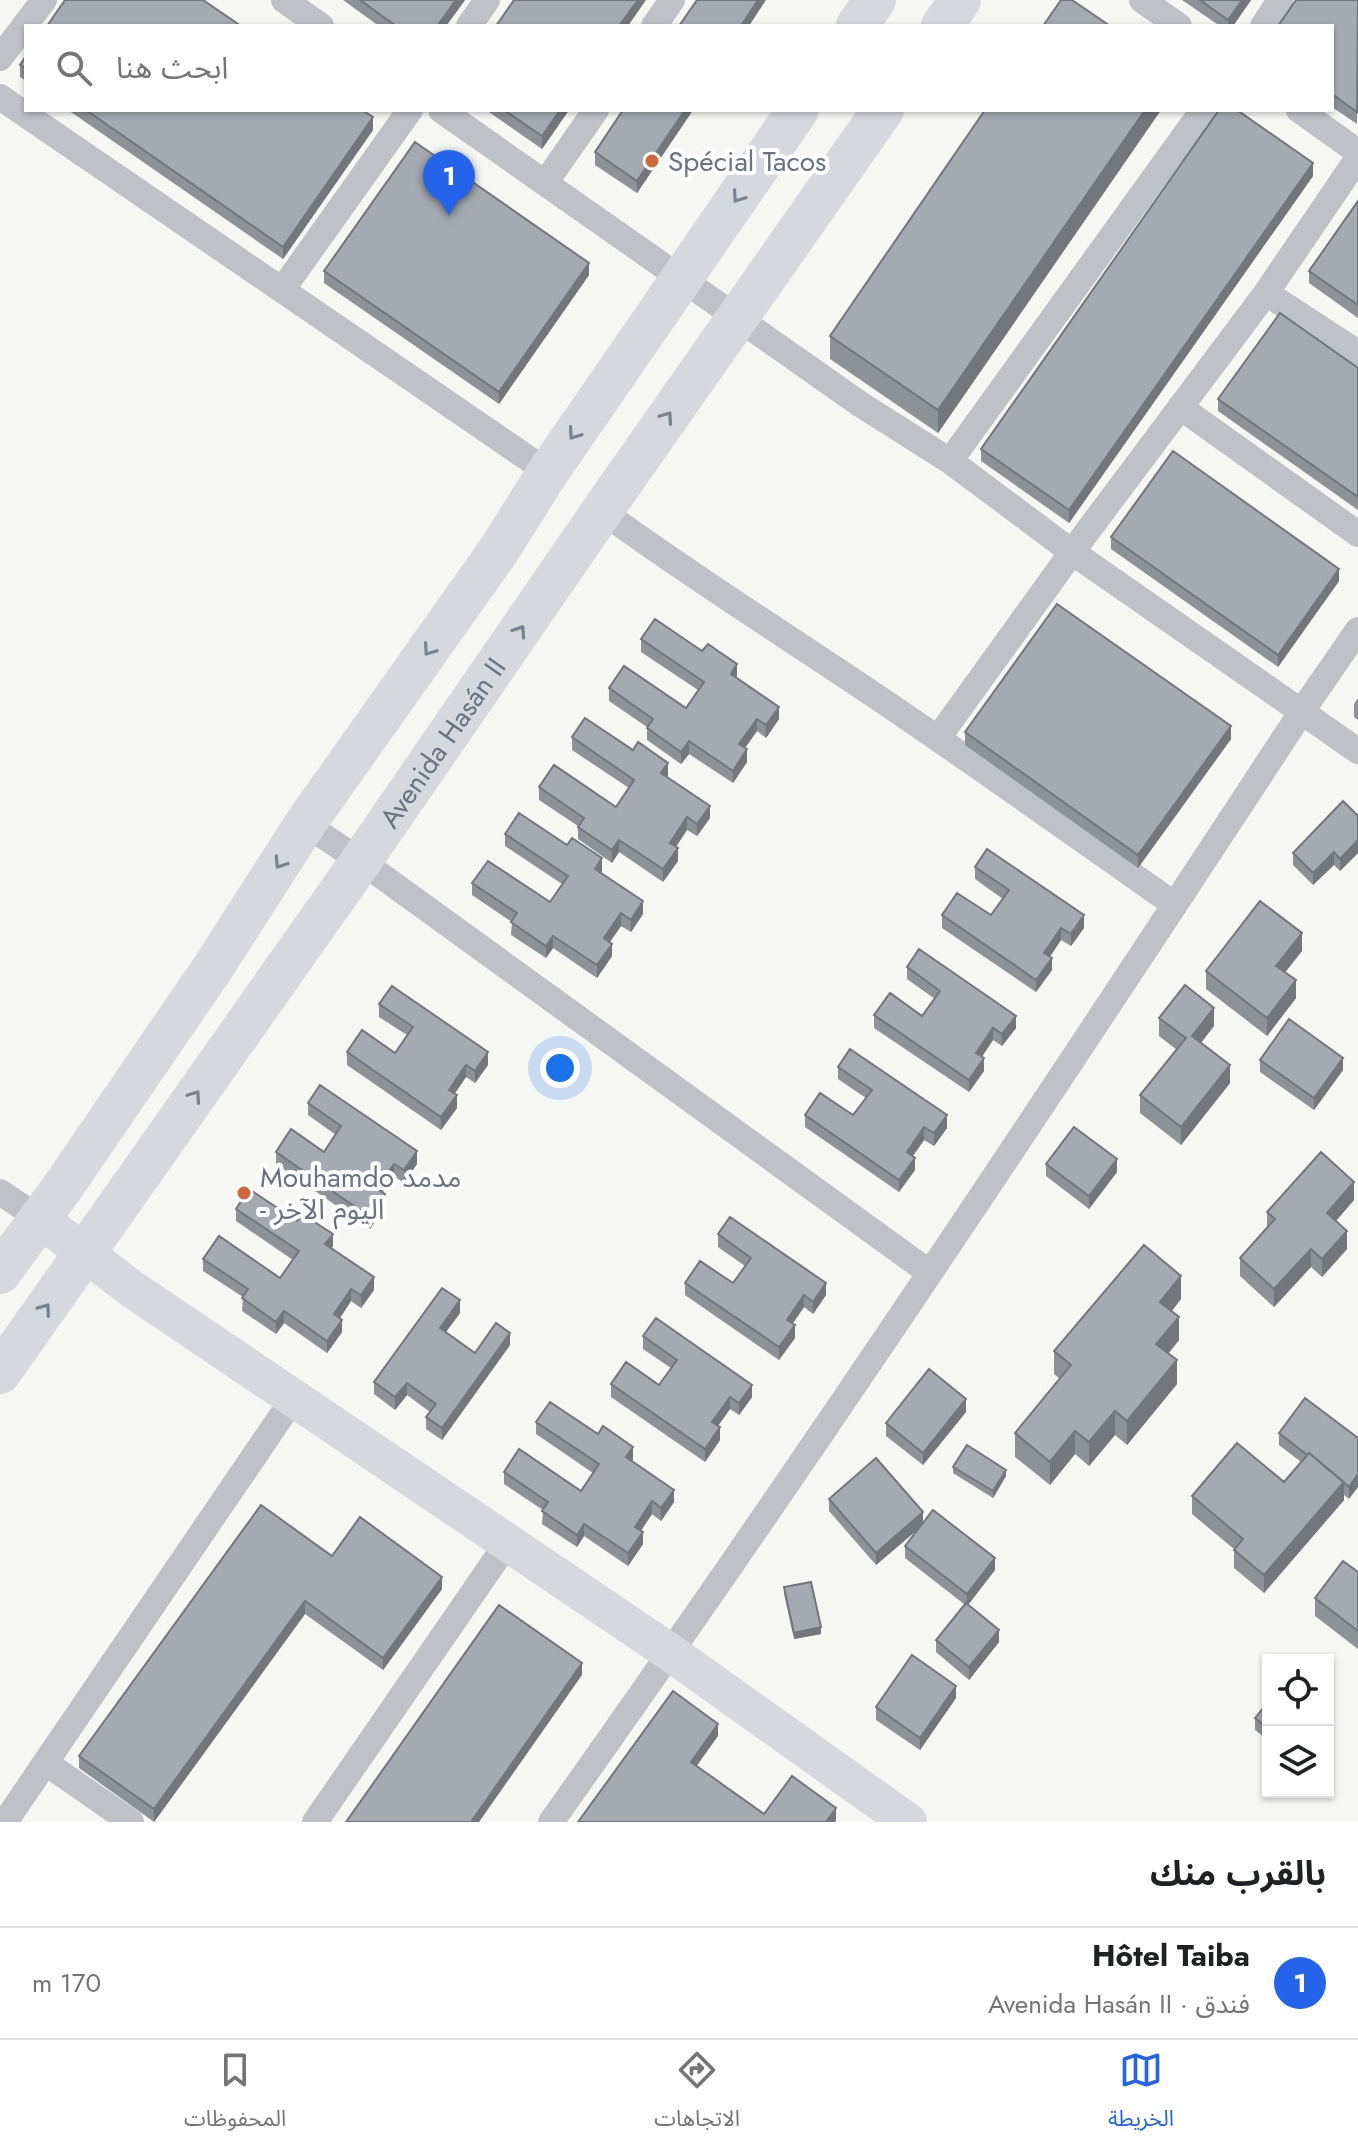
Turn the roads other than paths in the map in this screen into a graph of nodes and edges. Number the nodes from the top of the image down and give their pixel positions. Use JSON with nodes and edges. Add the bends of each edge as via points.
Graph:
{"nodes":[{"id":1,"x":44,"y":0,"type":"edge"},
{"id":2,"x":284,"y":0,"type":"edge"},
{"id":3,"x":487,"y":0,"type":"edge"},
{"id":4,"x":672,"y":0,"type":"edge"},
{"id":5,"x":875,"y":0,"type":"edge"},
{"id":6,"x":960,"y":0,"type":"edge"},
{"id":7,"x":1142,"y":0,"type":"edge"},
{"id":8,"x":1280,"y":0,"type":"edge"},
{"id":9,"x":26,"y":24,"type":"edge"},
{"id":10,"x":318,"y":24,"type":"edge"},
{"id":11,"x":470,"y":24,"type":"edge"},
{"id":12,"x":655,"y":24,"type":"edge"},
{"id":13,"x":858,"y":24,"type":"edge"},
{"id":14,"x":943,"y":24,"type":"edge"},
{"id":15,"x":1176,"y":24,"type":"edge"},
{"id":16,"x":1264,"y":24,"type":"edge"},
{"id":17,"x":24,"y":26,"type":"edge"},
{"id":18,"x":0,"y":58,"type":"edge"},
{"id":19,"x":0,"y":97,"type":"edge"},
{"id":20,"x":409,"y":112,"type":"edge"},
{"id":21,"x":444,"y":112,"type":"edge"},
{"id":22,"x":595,"y":112,"type":"edge"},
{"id":23,"x":797,"y":112,"type":"edge"},
{"id":24,"x":882,"y":112,"type":"edge"},
{"id":25,"x":1202,"y":112,"type":"edge"},
{"id":26,"x":1302,"y":112,"type":"edge"},
{"id":27,"x":1358,"y":155,"type":"edge"},
{"id":28,"x":545,"y":183,"type":"junction"},
{"id":29,"x":681,"y":279,"type":"junction"},
{"id":30,"x":282,"y":290,"type":"junction"},
{"id":31,"x":1266,"y":293,"type":"junction"},
{"id":32,"x":736,"y":317,"type":"junction"},
{"id":33,"x":1358,"y":353,"type":"edge"},
{"id":34,"x":1180,"y":407,"type":"junction"},
{"id":35,"x":950,"y":461,"type":"junction"},
{"id":36,"x":548,"y":472,"type":"junction"},
{"id":37,"x":602,"y":511,"type":"junction"},
{"id":38,"x":1358,"y":534,"type":"edge"},
{"id":39,"x":1072,"y":552,"type":"junction"},
{"id":40,"x":1358,"y":630,"type":"edge"},
{"id":41,"x":1302,"y":711,"type":"junction"},
{"id":42,"x":938,"y":738,"type":"junction"},
{"id":43,"x":1358,"y":751,"type":"edge"},
{"id":44,"x":305,"y":824,"type":"junction"},
{"id":45,"x":361,"y":861,"type":"junction"},
{"id":46,"x":1175,"y":905,"type":"junction"},
{"id":47,"x":0,"y":1192,"type":"edge"},
{"id":48,"x":40,"y":1219,"type":"junction"},
{"id":49,"x":86,"y":1253,"type":"junction"},
{"id":50,"x":0,"y":1273,"type":"edge"},
{"id":51,"x":930,"y":1273,"type":"junction"},
{"id":52,"x":0,"y":1373,"type":"edge"},
{"id":53,"x":293,"y":1399,"type":"junction"},
{"id":54,"x":508,"y":1542,"type":"junction"},
{"id":55,"x":671,"y":1653,"type":"junction"},
{"id":56,"x":46,"y":1763,"type":"junction"},
{"id":57,"x":5,"y":1822,"type":"edge"},
{"id":58,"x":131,"y":1822,"type":"edge"},
{"id":59,"x":315,"y":1822,"type":"edge"},
{"id":60,"x":551,"y":1822,"type":"edge"},
{"id":61,"x":908,"y":1822,"type":"edge"}],
"edges":[{"from":1,"to":9,"type":"street"},
{"from":2,"to":10,"type":"street"},
{"from":3,"to":11,"type":"street"},
{"from":4,"to":12,"type":"street"},
{"from":5,"to":13,"type":"main road"},
{"from":6,"to":14,"type":"main road"},
{"from":7,"to":15,"type":"street"},
{"from":8,"to":16,"type":"street"},
{"from":17,"to":18,"type":"street"},
{"from":19,"to":30,"type":"street"},
{"from":20,"to":30,"type":"street"},
{"from":21,"to":28,"type":"street"},
{"from":22,"to":28,"type":"street"},
{"from":23,"to":29,"type":"main road","one_way":true},
{"from":24,"to":32,"type":"main road","name":"Avenida Hasán II"},
{"from":25,"to":35,"type":"street"},
{"from":26,"to":27,"type":"street"},
{"from":27,"to":31,"type":"street"},
{"from":28,"to":29,"type":"street"},
{"from":29,"to":32,"type":"street"},
{"from":29,"to":36,"type":"main road","one_way":true},
{"from":30,"to":36,"type":"street"},
{"from":31,"to":33,"type":"street"},
{"from":31,"to":34,"type":"street"},
{"from":32,"to":35,"type":"street"},
{"from":37,"to":32,"type":"main road","name":"Avenida Hasán II","one_way":true},
{"from":34,"to":38,"type":"street"},
{"from":34,"to":39,"type":"street"},
{"from":35,"to":39,"type":"street"},
{"from":36,"to":44,"type":"main road","one_way":true},
{"from":37,"to":42,"type":"street"},
{"from":45,"to":37,"type":"main road","name":"Avenida Hasán II","one_way":true},
{"from":39,"to":41,"type":"street"},
{"from":39,"to":42,"type":"street"},
{"from":40,"to":41,"type":"street"},
{"from":41,"to":43,"type":"street"},
{"from":41,"to":46,"type":"street"},
{"from":42,"to":46,"type":"street"},
{"from":44,"to":45,"type":"street"},
{"from":44,"to":48,"type":"main road","one_way":true},
{"from":49,"to":45,"type":"main road","name":"Avenida Hasán II","one_way":true},
{"from":45,"to":51,"type":"street"},
{"from":46,"to":51,"type":"street"},
{"from":47,"to":48,"type":"street"},
{"from":48,"to":49,"type":"street"},
{"from":48,"to":50,"type":"main road"},
{"from":52,"to":49,"type":"main road","name":"Avenida Hasán II","one_way":true},
{"from":49,"to":53,"type":"street"},
{"from":51,"to":55,"type":"street"},
{"from":53,"to":54,"type":"street"},
{"from":53,"to":56,"type":"street"},
{"from":54,"to":55,"type":"street"},
{"from":54,"to":59,"type":"street"},
{"from":55,"to":60,"type":"street"},
{"from":55,"to":61,"type":"street"},
{"from":56,"to":57,"type":"street"},
{"from":56,"to":58,"type":"street"}]}
